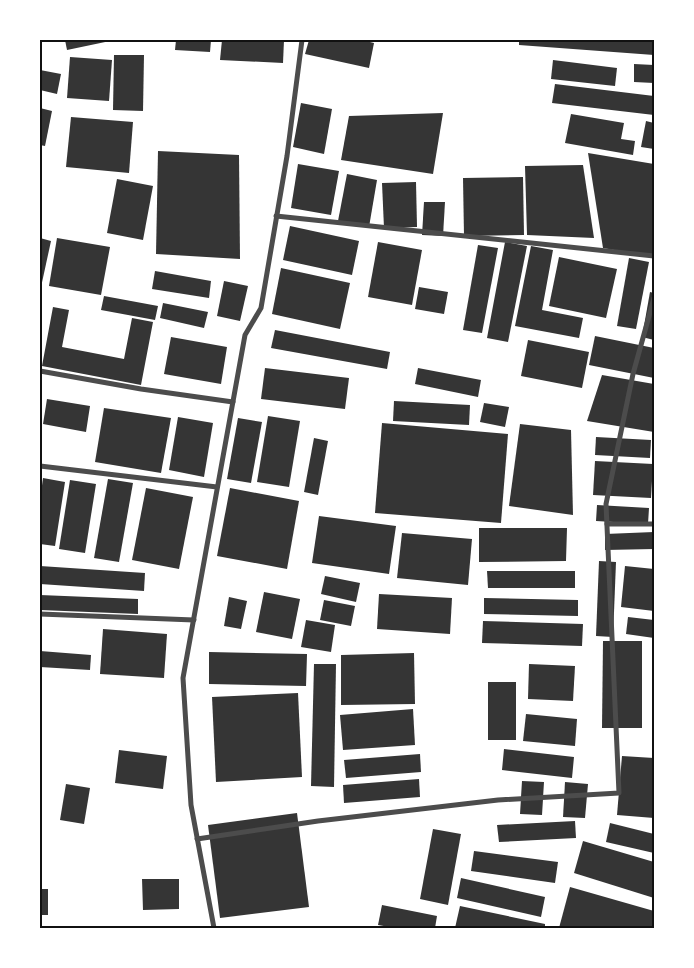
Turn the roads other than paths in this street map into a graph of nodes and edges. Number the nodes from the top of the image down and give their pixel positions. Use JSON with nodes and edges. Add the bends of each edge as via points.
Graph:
{"nodes":[{"id":1,"x":302,"y":40,"type":"edge"},
{"id":2,"x":276,"y":216,"type":"junction"},
{"id":3,"x":654,"y":256,"type":"edge"},
{"id":4,"x":654,"y":298,"type":"edge"},
{"id":5,"x":40,"y":371,"type":"edge"},
{"id":6,"x":233,"y":402,"type":"junction"},
{"id":7,"x":40,"y":466,"type":"edge"},
{"id":8,"x":217,"y":487,"type":"junction"},
{"id":9,"x":607,"y":524,"type":"junction"},
{"id":10,"x":654,"y":524,"type":"edge"},
{"id":11,"x":40,"y":614,"type":"edge"},
{"id":12,"x":194,"y":620,"type":"junction"},
{"id":13,"x":197,"y":839,"type":"junction"},
{"id":14,"x":214,"y":928,"type":"edge"}],
"edges":[{"from":1,"to":2,"type":"street"},
{"from":2,"to":3,"type":"street"},
{"from":2,"to":6,"type":"street","via":[[261,308],[245,335]]},
{"from":4,"to":9,"type":"street","via":[[631,383],[606,504]]},
{"from":5,"to":6,"type":"street"},
{"from":6,"to":8,"type":"street"},
{"from":7,"to":8,"type":"street"},
{"from":8,"to":12,"type":"street"},
{"from":9,"to":10,"type":"street"},
{"from":9,"to":13,"type":"street","via":[[619,793],[498,800]]},
{"from":11,"to":12,"type":"street"},
{"from":12,"to":13,"type":"street","via":[[183,678],[191,805]]},
{"from":13,"to":14,"type":"street"}]}
